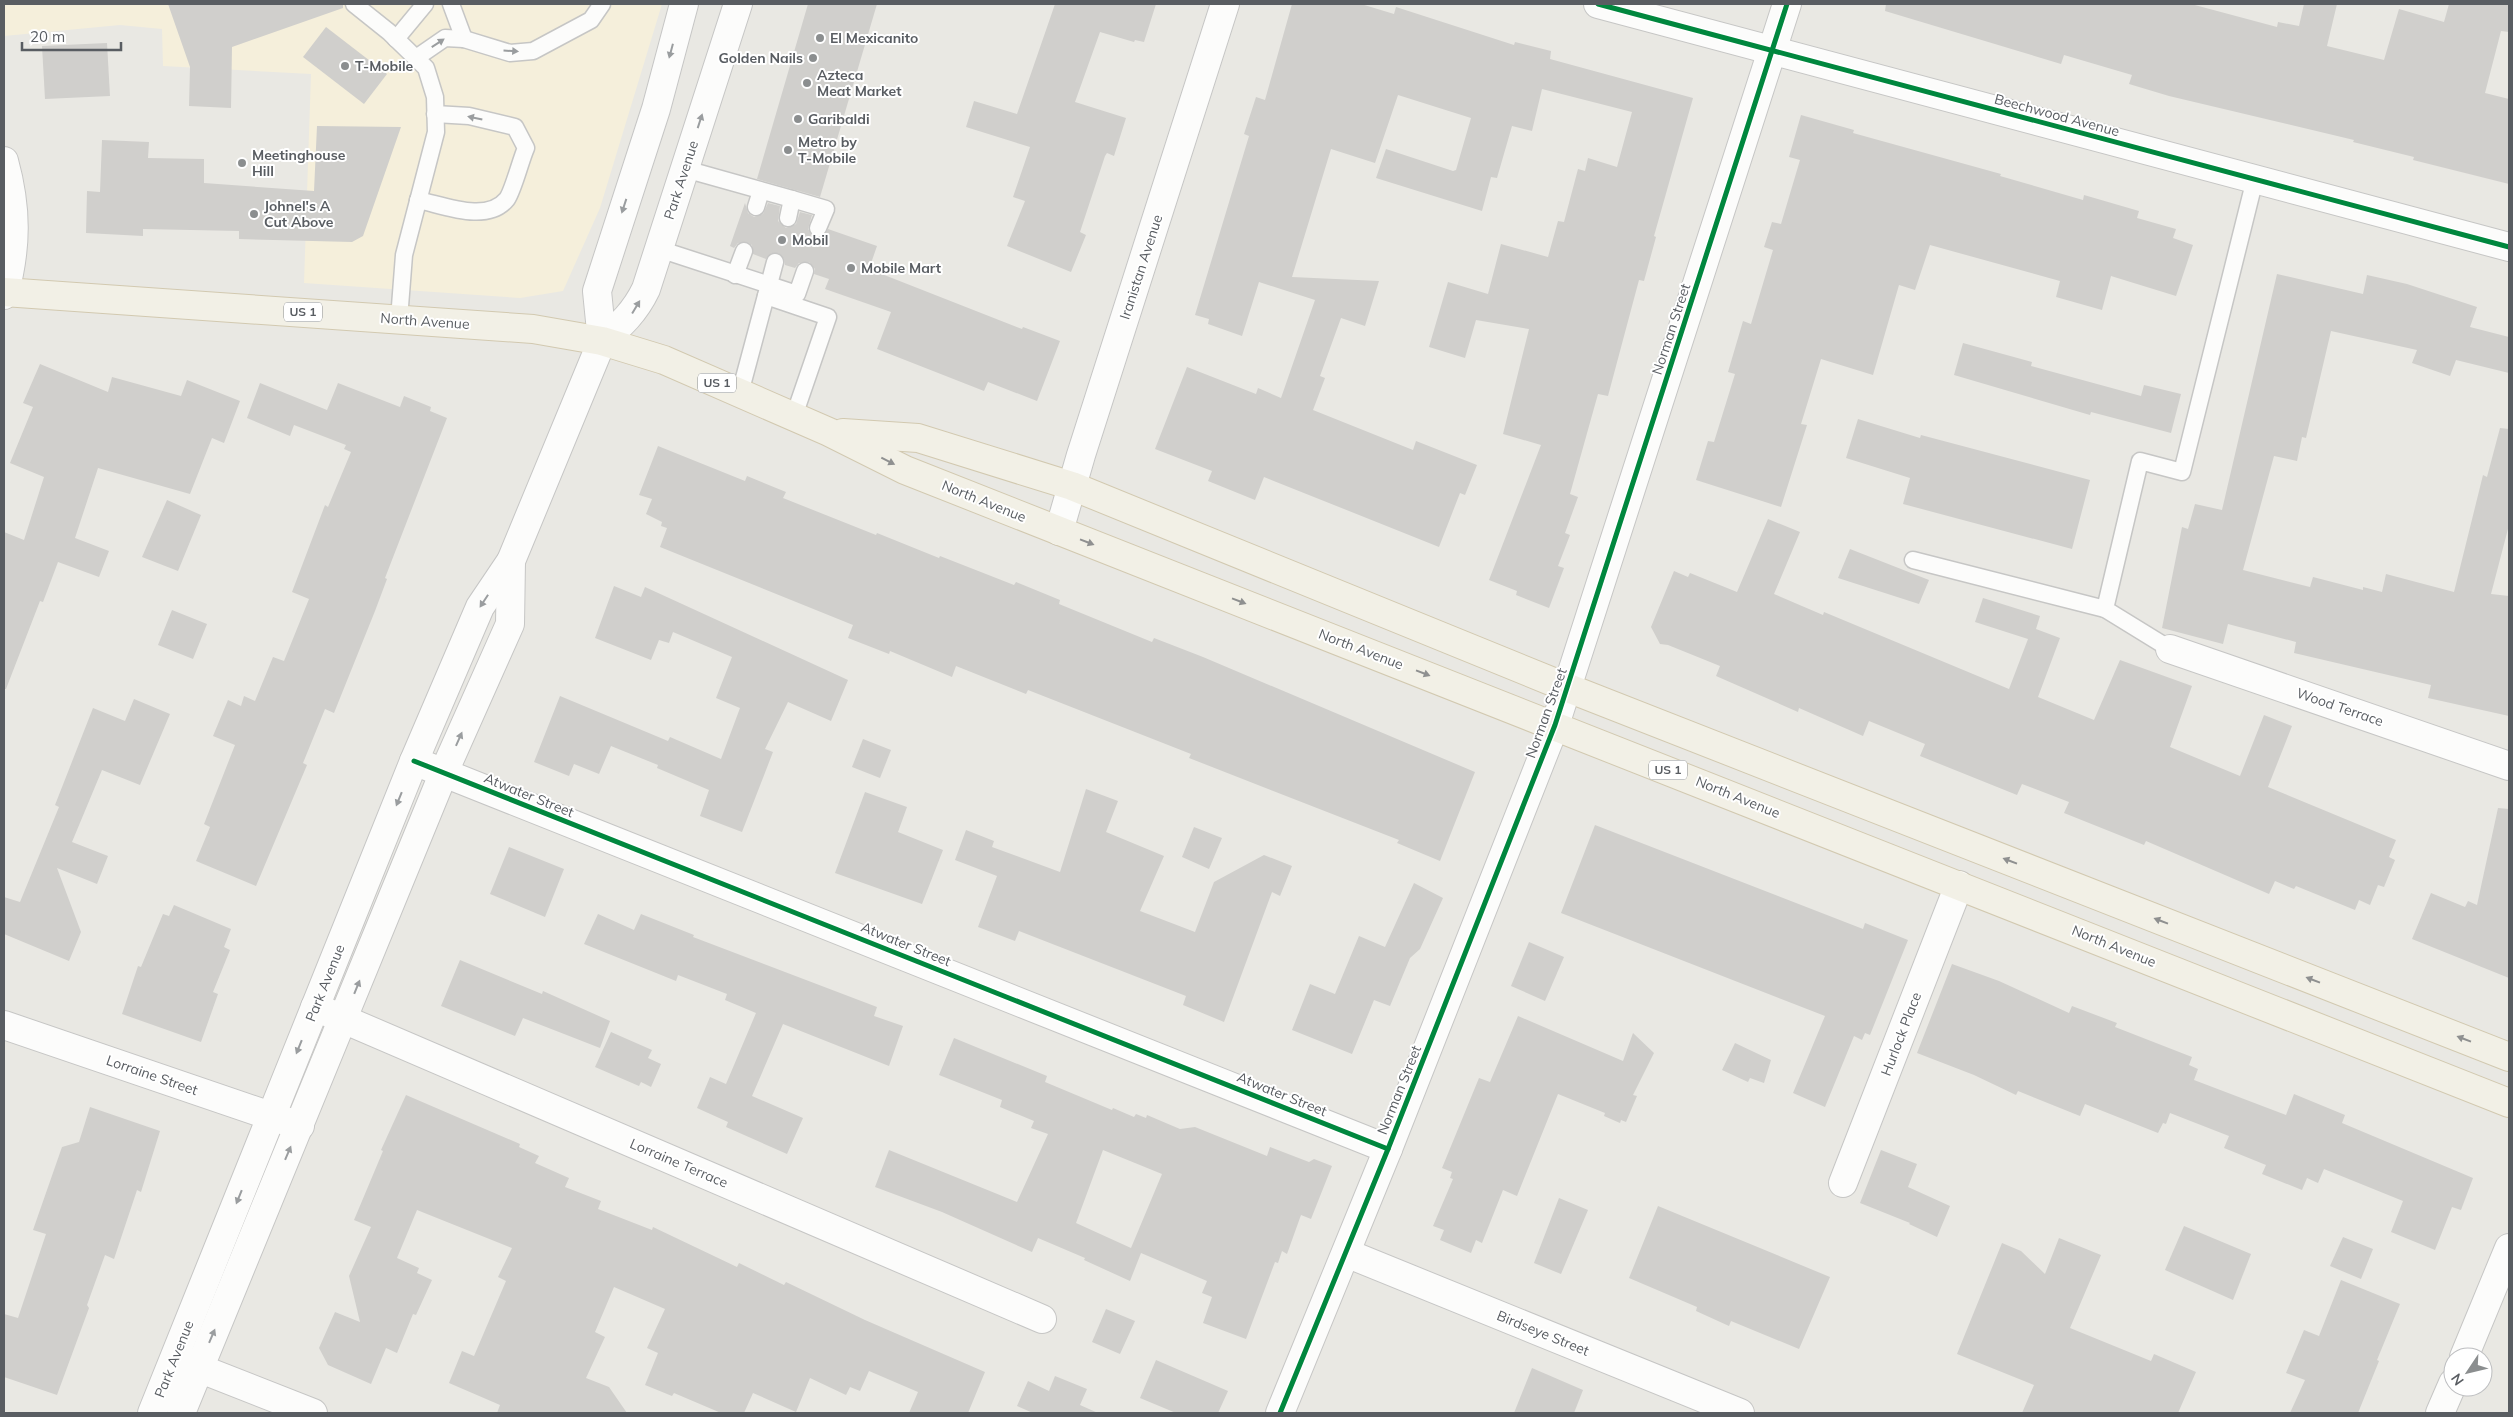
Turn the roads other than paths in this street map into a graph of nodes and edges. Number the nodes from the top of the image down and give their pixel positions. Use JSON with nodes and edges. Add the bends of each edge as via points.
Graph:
{"nodes":[{"id":1,"x":354,"y":4,"type":"edge"},
{"id":2,"x":424,"y":4,"type":"edge"},
{"id":3,"x":451,"y":4,"type":"edge"},
{"id":4,"x":602,"y":4,"type":"edge"},
{"id":5,"x":684,"y":4,"type":"edge"},
{"id":6,"x":738,"y":4,"type":"edge"},
{"id":7,"x":1224,"y":4,"type":"edge"},
{"id":8,"x":1598,"y":4,"type":"edge"},
{"id":9,"x":1787,"y":4,"type":"edge"},
{"id":10,"x":396,"y":39,"type":"junction"},
{"id":11,"x":464,"y":39,"type":"junction"},
{"id":12,"x":1772,"y":50,"type":"junction"},
{"id":13,"x":416,"y":58,"type":"junction"},
{"id":14,"x":435,"y":114,"type":"junction"},
{"id":15,"x":4,"y":161,"type":"edge"},
{"id":16,"x":685,"y":169,"type":"junction"},
{"id":17,"x":2255,"y":179,"type":"junction"},
{"id":18,"x":762,"y":191,"type":"junction"},
{"id":19,"x":792,"y":199,"type":"junction"},
{"id":20,"x":418,"y":200,"type":"junction"},
{"id":21,"x":756,"y":207,"type":"dead end"},
{"id":22,"x":788,"y":218,"type":"dead end"},
{"id":23,"x":818,"y":228,"type":"dead end"},
{"id":24,"x":2509,"y":247,"type":"edge"},
{"id":25,"x":659,"y":249,"type":"junction"},
{"id":26,"x":744,"y":251,"type":"dead end"},
{"id":27,"x":775,"y":262,"type":"dead end"},
{"id":28,"x":805,"y":271,"type":"dead end"},
{"id":29,"x":736,"y":274,"type":"junction"},
{"id":30,"x":767,"y":291,"type":"junction"},
{"id":31,"x":4,"y":293,"type":"edge"},
{"id":32,"x":399,"y":319,"type":"junction"},
{"id":33,"x":602,"y":341,"type":"junction"},
{"id":34,"x":740,"y":393,"type":"junction"},
{"id":35,"x":794,"y":416,"type":"junction"},
{"id":36,"x":829,"y":432,"type":"junction"},
{"id":37,"x":1072,"y":486,"type":"junction"},
{"id":38,"x":1060,"y":531,"type":"junction"},
{"id":39,"x":1913,"y":560,"type":"dead end"},
{"id":40,"x":511,"y":561,"type":"junction"},
{"id":41,"x":2104,"y":609,"type":"junction"},
{"id":42,"x":2170,"y":649,"type":"joint"},
{"id":43,"x":1568,"y":688,"type":"junction"},
{"id":44,"x":1556,"y":725,"type":"junction"},
{"id":45,"x":414,"y":761,"type":"junction"},
{"id":46,"x":2509,"y":766,"type":"edge"},
{"id":47,"x":444,"y":772,"type":"junction"},
{"id":48,"x":1959,"y":885,"type":"junction"},
{"id":49,"x":315,"y":1007,"type":"junction"},
{"id":50,"x":344,"y":1019,"type":"junction"},
{"id":51,"x":4,"y":1025,"type":"edge"},
{"id":52,"x":2509,"y":1057,"type":"edge"},
{"id":53,"x":2509,"y":1103,"type":"edge"},
{"id":54,"x":271,"y":1116,"type":"junction"},
{"id":55,"x":300,"y":1126,"type":"junction"},
{"id":56,"x":1388,"y":1148,"type":"junction"},
{"id":57,"x":1843,"y":1182,"type":"dead end"},
{"id":58,"x":2509,"y":1248,"type":"edge"},
{"id":59,"x":1346,"y":1253,"type":"junction"},
{"id":60,"x":1042,"y":1319,"type":"dead end"},
{"id":61,"x":2468,"y":1347,"type":"edge"},
{"id":62,"x":187,"y":1363,"type":"junction"},
{"id":63,"x":2447,"y":1397,"type":"edge"},
{"id":64,"x":152,"y":1413,"type":"edge"},
{"id":65,"x":181,"y":1413,"type":"edge"},
{"id":66,"x":313,"y":1413,"type":"edge"},
{"id":67,"x":1280,"y":1413,"type":"edge"},
{"id":68,"x":1740,"y":1413,"type":"edge"},
{"id":69,"x":2440,"y":1413,"type":"edge"}],
"edges":[{"from":1,"to":10,"type":"lane"},
{"from":2,"to":10,"type":"lane"},
{"from":3,"to":11,"type":"lane"},
{"from":11,"to":4,"type":"lane","one_way":true,"via":[[510,53],[533,51],[591,20]]},
{"from":5,"to":33,"type":"street","name":"Park Avenue","one_way":true,"via":[[656,109],[597,291]]},
{"from":16,"to":6,"type":"street","name":"Park Avenue","one_way":true},
{"from":7,"to":37,"type":"street","name":"Iranistan Avenue"},
{"from":8,"to":12,"type":"street","name":"Beechwood Avenue"},
{"from":9,"to":12,"type":"street","name":"Norman Street"},
{"from":10,"to":13,"type":"lane"},
{"from":13,"to":11,"type":"lane","one_way":true,"via":[[445,38]]},
{"from":12,"to":17,"type":"street","name":"Beechwood Avenue"},
{"from":12,"to":43,"type":"street","name":"Norman Street"},
{"from":13,"to":14,"type":"lane","via":[[426,68],[435,97]]},
{"from":14,"to":20,"type":"lane","via":[[436,132]]},
{"from":20,"to":14,"type":"lane","one_way":true,"via":[[474,212],[492,210],[507,199],[526,148],[515,127],[469,116]]},
{"from":15,"to":31,"type":"street","via":[[15,210],[15,234]]},
{"from":16,"to":18,"type":"lane"},
{"from":16,"to":25,"type":"street","name":"Park Avenue"},
{"from":17,"to":24,"type":"street","name":"Beechwood Avenue"},
{"from":17,"to":41,"type":"lane","via":[[2182,472],[2140,461]]},
{"from":18,"to":19,"type":"lane"},
{"from":18,"to":21,"type":"lane"},
{"from":19,"to":22,"type":"lane"},
{"from":19,"to":23,"type":"lane","via":[[826,209]]},
{"from":20,"to":32,"type":"lane","via":[[404,255]]},
{"from":25,"to":29,"type":"lane"},
{"from":33,"to":25,"type":"street","name":"Park Avenue","one_way":true,"via":[[638,306]]},
{"from":26,"to":29,"type":"lane"},
{"from":27,"to":30,"type":"lane"},
{"from":28,"to":30,"type":"lane","via":[[797,294]]},
{"from":29,"to":30,"type":"lane"},
{"from":30,"to":34,"type":"lane"},
{"from":30,"to":35,"type":"lane","via":[[828,317]]},
{"from":31,"to":32,"type":"main road","name":"North Avenue","number":"US 1"},
{"from":32,"to":33,"type":"main road","name":"North Avenue","number":"US 1","via":[[533,329]]},
{"from":33,"to":34,"type":"main road","name":"North Avenue","number":"US 1","via":[[664,360]]},
{"from":33,"to":40,"type":"street","name":"Park Avenue"},
{"from":34,"to":35,"type":"main road","name":"North Avenue","number":"US 1"},
{"from":35,"to":36,"type":"main road","name":"North Avenue","number":"US 1"},
{"from":36,"to":37,"type":"main road","name":"North Avenue","number":"US 1","via":[[918,438]]},
{"from":36,"to":38,"type":"main road","name":"North Avenue","number":"US 1","one_way":true,"via":[[905,470]]},
{"from":37,"to":38,"type":"street","name":"Iranistan Avenue"},
{"from":37,"to":43,"type":"main road","name":"North Avenue","number":"US 1"},
{"from":38,"to":44,"type":"main road","name":"North Avenue","number":"US 1","one_way":true},
{"from":39,"to":41,"type":"lane"},
{"from":40,"to":45,"type":"street","name":"Park Avenue","one_way":true,"via":[[480,607]]},
{"from":47,"to":40,"type":"street","name":"Park Avenue","one_way":true,"via":[[510,624]]},
{"from":41,"to":42,"type":"lane"},
{"from":42,"to":46,"type":"street","name":"Wood Terrace"},
{"from":43,"to":44,"type":"street","name":"Norman Street"},
{"from":52,"to":43,"type":"main road","name":"North Avenue","number":"US 1","one_way":true},
{"from":44,"to":48,"type":"main road","name":"North Avenue","number":"US 1"},
{"from":44,"to":56,"type":"street","name":"Norman Street"},
{"from":45,"to":47,"type":"street","name":"Atwater Street"},
{"from":45,"to":49,"type":"street","name":"Park Avenue","one_way":true},
{"from":50,"to":47,"type":"street","name":"Park Avenue","one_way":true},
{"from":47,"to":56,"type":"street","name":"Atwater Street"},
{"from":48,"to":53,"type":"main road","name":"North Avenue","number":"US 1"},
{"from":48,"to":57,"type":"street","name":"Hurlock Place"},
{"from":49,"to":50,"type":"street","name":"Lorraine Terrace"},
{"from":49,"to":54,"type":"street","name":"Park Avenue","one_way":true},
{"from":50,"to":55,"type":"street","name":"Park Avenue"},
{"from":50,"to":60,"type":"street","name":"Lorraine Terrace"},
{"from":51,"to":54,"type":"street","name":"Lorraine Street"},
{"from":54,"to":55,"type":"street","name":"Lorraine Street"},
{"from":54,"to":62,"type":"street","name":"Park Avenue","one_way":true},
{"from":62,"to":55,"type":"street","name":"Park Avenue","one_way":true},
{"from":56,"to":59,"type":"street","name":"Norman Street"},
{"from":58,"to":61,"type":"street"},
{"from":59,"to":67,"type":"street","name":"Norman Street"},
{"from":59,"to":68,"type":"street","name":"Birdseye Street"},
{"from":62,"to":64,"type":"street","name":"Park Avenue"},
{"from":62,"to":65,"type":"street","name":"Park Avenue"},
{"from":62,"to":66,"type":"street"},
{"from":63,"to":69,"type":"street"}]}
